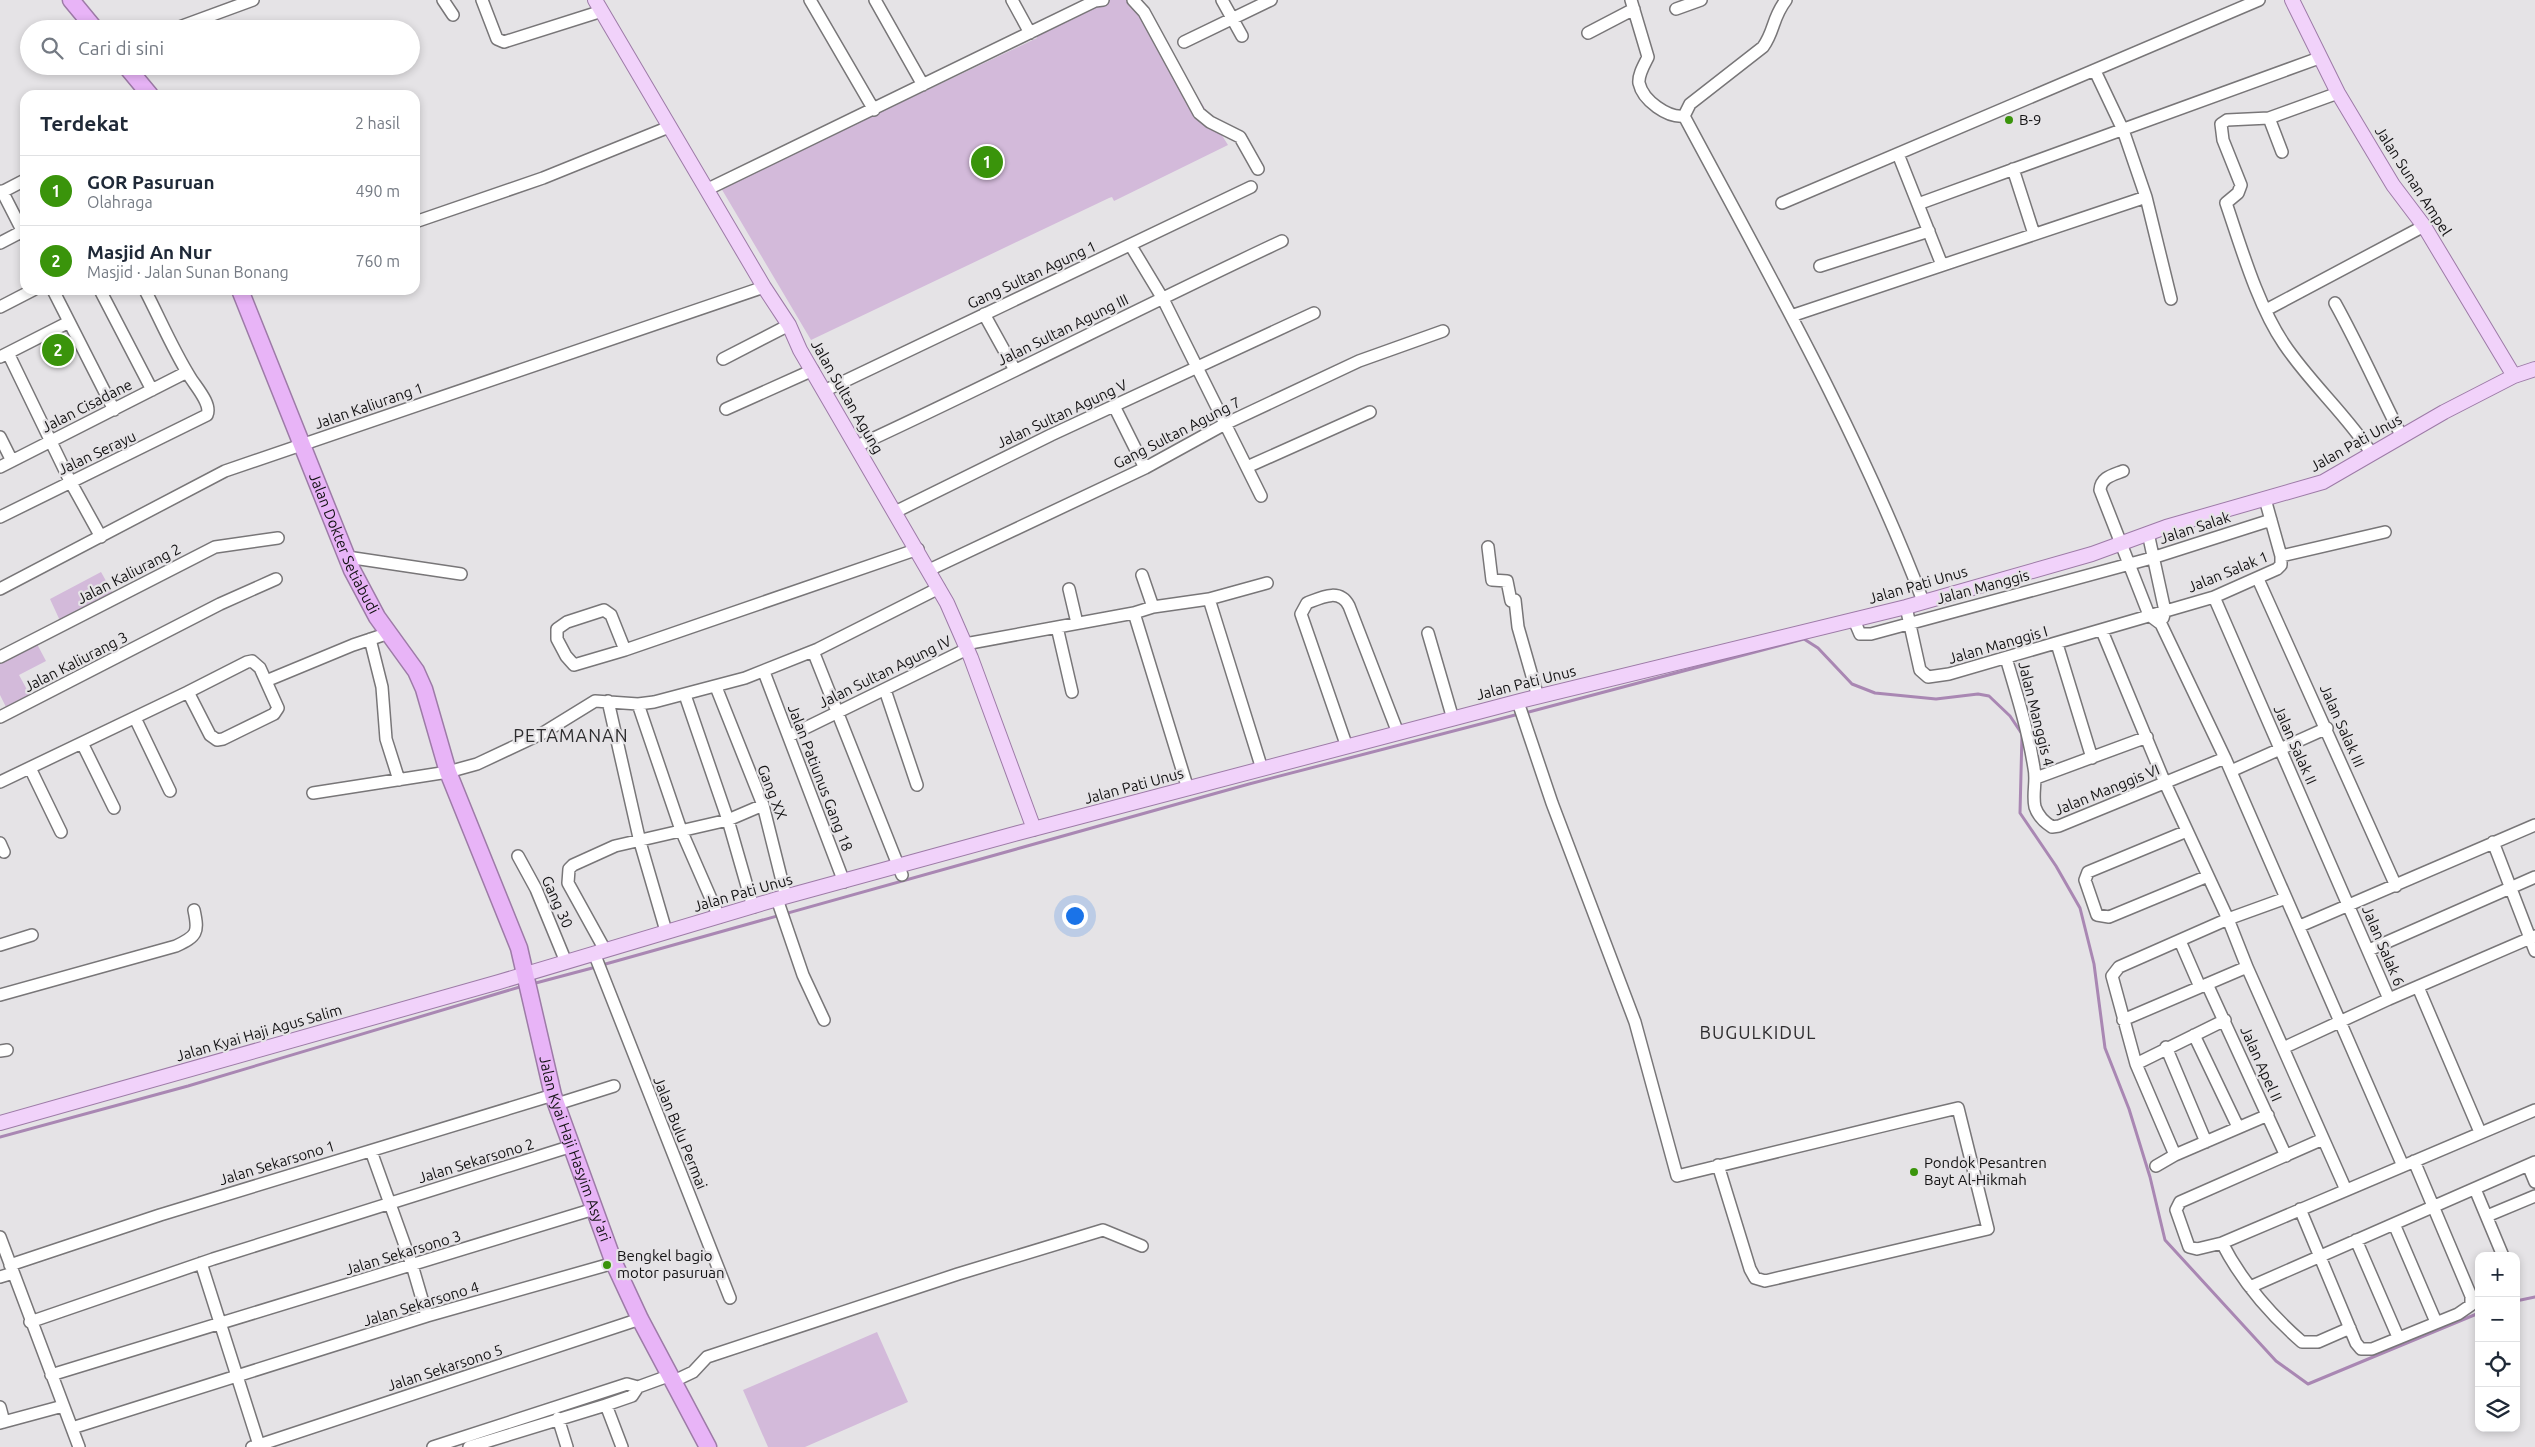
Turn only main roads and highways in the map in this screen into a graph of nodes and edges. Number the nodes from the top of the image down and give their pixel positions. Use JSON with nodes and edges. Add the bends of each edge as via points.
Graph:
{"nodes":[{"id":1,"x":71,"y":0,"type":"edge"},
{"id":2,"x":2292,"y":0,"type":"edge"},
{"id":3,"x":599,"y":6,"type":"edge"},
{"id":4,"x":88,"y":20,"type":"edge"},
{"id":5,"x":133,"y":75,"type":"edge"},
{"id":6,"x":146,"y":90,"type":"edge"},
{"id":7,"x":242,"y":295,"type":"edge"},
{"id":8,"x":2535,"y":369,"type":"edge"},
{"id":9,"x":2514,"y":376,"type":"junction"},
{"id":10,"x":457,"y":795,"type":"joint"},
{"id":11,"x":1034,"y":829,"type":"junction"},
{"id":12,"x":528,"y":981,"type":"junction"},
{"id":13,"x":0,"y":1123,"type":"edge"},
{"id":14,"x":708,"y":1447,"type":"edge"}],
"edges":[{"from":1,"to":4,"type":"highway"},
{"from":2,"to":9,"type":"main road","name":"Jalan Sunan Ampel","via":[[2338,94],[2393,185],[2424,226]]},
{"from":3,"to":11,"type":"main road","name":"Jalan Sultan Agung","via":[[789,326],[943,596],[966,646]]},
{"from":5,"to":6,"type":"highway"},
{"from":7,"to":10,"type":"highway","name":"Jalan Dokter Setiabudi","via":[[347,557],[367,599],[416,671],[424,689]]},
{"from":8,"to":9,"type":"main road","name":"Jalan Pati Unus"},
{"from":9,"to":11,"type":"main road","name":"Jalan Pati Unus","via":[[2268,510],[2125,553],[1923,601],[1908,615],[1538,697],[1521,708],[1453,719]]},
{"from":10,"to":12,"type":"highway","name":"Jalan Kyai Haji Hasyim Asy'ari","via":[[519,948]]},
{"from":11,"to":12,"type":"main road","name":"Jalan Pati Unus","via":[[900,871],[844,882],[782,907],[753,907],[598,956],[566,962]]},
{"from":12,"to":13,"type":"main road","name":"Jalan Kyai Haji Agus Salim"},
{"from":12,"to":14,"type":"highway","name":"Jalan Kyai Haji Hasyim Asy'ari","via":[[555,1099],[614,1263]]}]}
